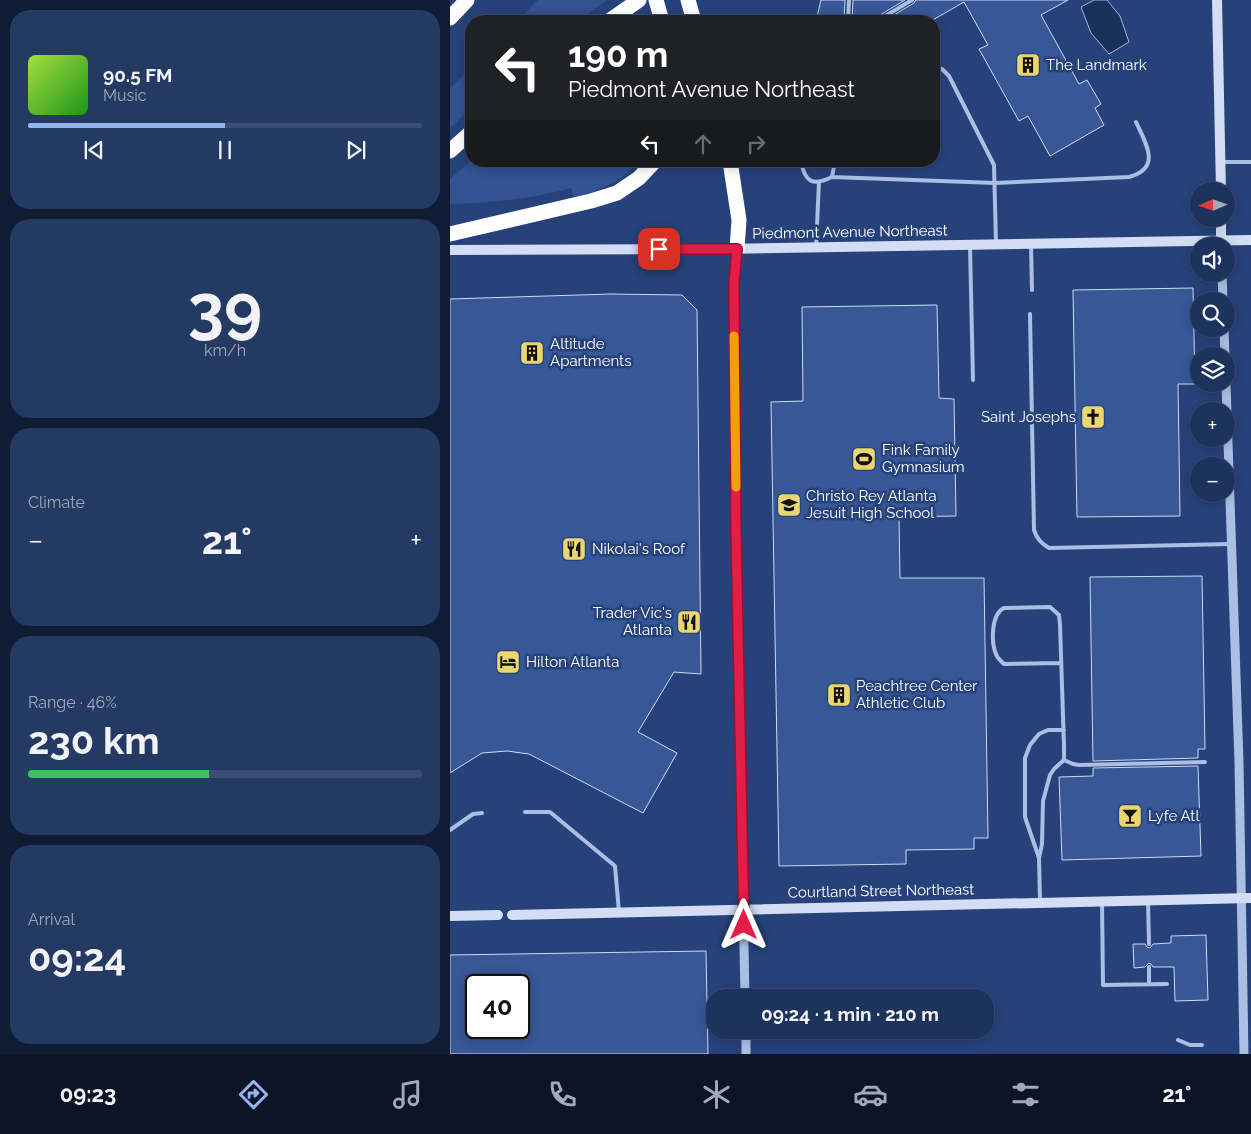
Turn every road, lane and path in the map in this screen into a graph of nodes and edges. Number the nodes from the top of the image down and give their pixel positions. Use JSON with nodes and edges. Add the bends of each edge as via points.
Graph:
{"nodes":[{"id":1,"x":467,"y":0,"type":"edge"},
{"id":2,"x":639,"y":0,"type":"edge"},
{"id":3,"x":656,"y":0,"type":"edge"},
{"id":4,"x":688,"y":0,"type":"edge"},
{"id":5,"x":849,"y":0,"type":"edge"},
{"id":6,"x":912,"y":0,"type":"edge"},
{"id":7,"x":1217,"y":0,"type":"edge"},
{"id":8,"x":617,"y":15,"type":"edge"},
{"id":9,"x":660,"y":15,"type":"edge"},
{"id":10,"x":692,"y":15,"type":"edge"},
{"id":11,"x":848,"y":15,"type":"edge"},
{"id":12,"x":887,"y":15,"type":"edge"},
{"id":13,"x":450,"y":18,"type":"edge"},
{"id":14,"x":940,"y":69,"type":"edge"},
{"id":15,"x":1136,"y":122,"type":"dead end"},
{"id":16,"x":465,"y":137,"type":"edge"},
{"id":17,"x":450,"y":150,"type":"edge"},
{"id":18,"x":1220,"y":162,"type":"junction"},
{"id":19,"x":1251,"y":162,"type":"edge"},
{"id":20,"x":649,"y":167,"type":"edge"},
{"id":21,"x":731,"y":167,"type":"edge"},
{"id":22,"x":802,"y":167,"type":"edge"},
{"id":23,"x":834,"y":167,"type":"edge"},
{"id":24,"x":832,"y":177,"type":"junction"},
{"id":25,"x":819,"y":182,"type":"junction"},
{"id":26,"x":1221,"y":182,"type":"edge"},
{"id":27,"x":995,"y":183,"type":"junction"},
{"id":28,"x":450,"y":234,"type":"edge"},
{"id":29,"x":1251,"y":240,"type":"edge"},
{"id":30,"x":1235,"y":242,"type":"edge"},
{"id":31,"x":1031,"y":243,"type":"junction"},
{"id":32,"x":1190,"y":243,"type":"edge"},
{"id":33,"x":970,"y":244,"type":"junction"},
{"id":34,"x":996,"y":244,"type":"junction"},
{"id":35,"x":816,"y":247,"type":"junction"},
{"id":36,"x":737,"y":249,"type":"junction"},
{"id":37,"x":450,"y":250,"type":"edge"},
{"id":38,"x":1032,"y":290,"type":"dead end"},
{"id":39,"x":1030,"y":314,"type":"dead end"},
{"id":40,"x":974,"y":380,"type":"dead end"},
{"id":41,"x":1226,"y":392,"type":"edge"},
{"id":42,"x":1232,"y":544,"type":"junction"},
{"id":43,"x":1061,"y":662,"type":"junction"},
{"id":44,"x":1064,"y":730,"type":"junction"},
{"id":45,"x":1064,"y":760,"type":"junction"},
{"id":46,"x":1205,"y":762,"type":"dead end"},
{"id":47,"x":525,"y":812,"type":"dead end"},
{"id":48,"x":482,"y":813,"type":"dead end"},
{"id":49,"x":450,"y":830,"type":"edge"},
{"id":50,"x":1038,"y":858,"type":"junction"},
{"id":51,"x":1246,"y":898,"type":"edge"},
{"id":52,"x":1148,"y":900,"type":"junction"},
{"id":53,"x":1102,"y":901,"type":"junction"},
{"id":54,"x":1040,"y":902,"type":"junction"},
{"id":55,"x":744,"y":909,"type":"junction"},
{"id":56,"x":619,"y":912,"type":"junction"},
{"id":57,"x":512,"y":914,"type":"dead end"},
{"id":58,"x":498,"y":915,"type":"dead end"},
{"id":59,"x":450,"y":916,"type":"edge"},
{"id":60,"x":1149,"y":944,"type":"dead end"},
{"id":61,"x":1149,"y":967,"type":"dead end"},
{"id":62,"x":1149,"y":984,"type":"junction"},
{"id":63,"x":1167,"y":984,"type":"dead end"},
{"id":64,"x":745,"y":989,"type":"edge"},
{"id":65,"x":746,"y":1039,"type":"edge"},
{"id":66,"x":1178,"y":1040,"type":"dead end"},
{"id":67,"x":1202,"y":1045,"type":"dead end"},
{"id":68,"x":746,"y":1054,"type":"edge"},
{"id":69,"x":1244,"y":1054,"type":"edge"}],
"edges":[{"from":1,"to":13,"type":"highway"},
{"from":2,"to":8,"type":"highway"},
{"from":3,"to":9,"type":"highway"},
{"from":4,"to":10,"type":"highway"},
{"from":5,"to":11,"type":"lane"},
{"from":6,"to":12,"type":"lane"},
{"from":7,"to":18,"type":"main road"},
{"from":14,"to":27,"type":"lane","via":[[949,76],[994,165]]},
{"from":15,"to":27,"type":"lane","via":[[1150,153],[1148,164],[1139,174]]},
{"from":16,"to":17,"type":"highway"},
{"from":18,"to":19,"type":"lane"},
{"from":18,"to":26,"type":"main road"},
{"from":20,"to":28,"type":"highway","via":[[617,193]]},
{"from":21,"to":36,"type":"highway","via":[[739,220]]},
{"from":22,"to":25,"type":"lane","via":[[807,179]]},
{"from":23,"to":24,"type":"lane"},
{"from":24,"to":25,"type":"lane"},
{"from":24,"to":27,"type":"lane"},
{"from":25,"to":35,"type":"lane"},
{"from":27,"to":34,"type":"lane"},
{"from":29,"to":30,"type":"main road","name":"Piedmont Avenue Northeast"},
{"from":31,"to":32,"type":"main road","name":"Piedmont Avenue Northeast"},
{"from":31,"to":34,"type":"main road","name":"Piedmont Avenue Northeast"},
{"from":31,"to":38,"type":"lane"},
{"from":33,"to":34,"type":"main road","name":"Piedmont Avenue Northeast"},
{"from":33,"to":35,"type":"main road","name":"Piedmont Avenue Northeast"},
{"from":33,"to":40,"type":"lane"},
{"from":35,"to":36,"type":"main road","name":"Piedmont Avenue Northeast"},
{"from":36,"to":37,"type":"main road","name":"Piedmont Avenue Northeast"},
{"from":36,"to":55,"type":"street","via":[[734,282],[736,522]]},
{"from":39,"to":42,"type":"lane","via":[[1034,530],[1041,543],[1049,548]]},
{"from":41,"to":42,"type":"street"},
{"from":42,"to":51,"type":"street"},
{"from":43,"to":43,"type":"lane","via":[[1060,625],[1054,610],[1050,607],[999,610],[994,622],[994,648],[1004,664]]},
{"from":43,"to":44,"type":"lane"},
{"from":44,"to":45,"type":"lane"},
{"from":44,"to":50,"type":"lane","via":[[1048,730],[1039,734],[1025,758],[1025,817]]},
{"from":45,"to":46,"type":"lane","via":[[1079,765]]},
{"from":45,"to":50,"type":"lane","via":[[1050,775],[1043,801],[1042,844]]},
{"from":47,"to":56,"type":"lane","via":[[550,812],[614,866]]},
{"from":48,"to":49,"type":"lane","via":[[474,814]]},
{"from":50,"to":54,"type":"lane"},
{"from":51,"to":52,"type":"main road","name":"Courtland Street Northeast"},
{"from":51,"to":69,"type":"street"},
{"from":52,"to":53,"type":"main road","name":"Courtland Street Northeast"},
{"from":52,"to":60,"type":"lane"},
{"from":53,"to":54,"type":"main road","name":"Courtland Street Northeast"},
{"from":53,"to":62,"type":"lane","via":[[1103,985]]},
{"from":54,"to":55,"type":"main road","name":"Courtland Street Northeast"},
{"from":55,"to":56,"type":"main road","name":"Courtland Street Northeast"},
{"from":55,"to":64,"type":"street"},
{"from":56,"to":57,"type":"main road","name":"Courtland Street Northeast"},
{"from":58,"to":59,"type":"main road"},
{"from":61,"to":62,"type":"lane"},
{"from":62,"to":63,"type":"lane"},
{"from":65,"to":68,"type":"street"},
{"from":66,"to":67,"type":"lane"}]}
